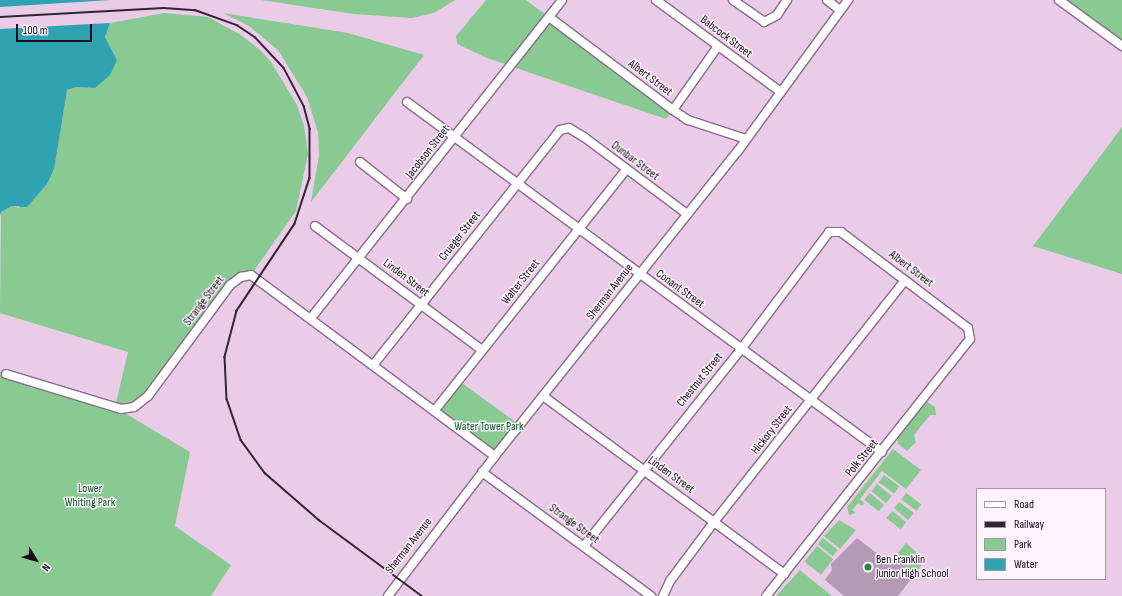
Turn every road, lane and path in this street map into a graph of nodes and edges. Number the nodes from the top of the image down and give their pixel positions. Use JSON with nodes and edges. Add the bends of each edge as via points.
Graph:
{"nodes":[{"id":1,"x":562,"y":0,"type":"edge"},
{"id":2,"x":656,"y":0,"type":"edge"},
{"id":3,"x":733,"y":0,"type":"edge"},
{"id":4,"x":788,"y":0,"type":"edge"},
{"id":5,"x":827,"y":0,"type":"edge"},
{"id":6,"x":848,"y":0,"type":"edge"},
{"id":7,"x":1059,"y":0,"type":"edge"},
{"id":8,"x":840,"y":10,"type":"junction"},
{"id":9,"x":549,"y":17,"type":"junction"},
{"id":10,"x":718,"y":46,"type":"junction"},
{"id":11,"x":1122,"y":46,"type":"edge"},
{"id":12,"x":781,"y":92,"type":"junction"},
{"id":13,"x":407,"y":102,"type":"dead end"},
{"id":14,"x":673,"y":110,"type":"junction"},
{"id":15,"x":569,"y":128,"type":"joint"},
{"id":16,"x":455,"y":138,"type":"junction"},
{"id":17,"x":746,"y":139,"type":"junction"},
{"id":18,"x":360,"y":162,"type":"dead end"},
{"id":19,"x":626,"y":170,"type":"junction"},
{"id":20,"x":516,"y":183,"type":"junction"},
{"id":21,"x":407,"y":198,"type":"junction"},
{"id":22,"x":687,"y":214,"type":"junction"},
{"id":23,"x":315,"y":226,"type":"dead end"},
{"id":24,"x":578,"y":229,"type":"junction"},
{"id":25,"x":835,"y":231,"type":"joint"},
{"id":26,"x":359,"y":258,"type":"junction"},
{"id":27,"x":640,"y":274,"type":"junction"},
{"id":28,"x":905,"y":280,"type":"junction"},
{"id":29,"x":421,"y":305,"type":"junction"},
{"id":30,"x":311,"y":318,"type":"junction"},
{"id":31,"x":969,"y":332,"type":"joint"},
{"id":32,"x":742,"y":348,"type":"junction"},
{"id":33,"x":482,"y":350,"type":"junction"},
{"id":34,"x":374,"y":364,"type":"junction"},
{"id":35,"x":6,"y":374,"type":"dead end"},
{"id":36,"x":543,"y":396,"type":"junction"},
{"id":37,"x":811,"y":400,"type":"junction"},
{"id":38,"x":436,"y":410,"type":"junction"},
{"id":39,"x":882,"y":452,"type":"junction"},
{"id":40,"x":495,"y":456,"type":"junction"},
{"id":41,"x":644,"y":470,"type":"junction"},
{"id":42,"x":482,"y":472,"type":"junction"},
{"id":43,"x":714,"y":522,"type":"junction"},
{"id":44,"x":584,"y":546,"type":"junction"},
{"id":45,"x":784,"y":574,"type":"junction"},
{"id":46,"x":388,"y":596,"type":"edge"},
{"id":47,"x":651,"y":596,"type":"edge"},
{"id":48,"x":663,"y":596,"type":"edge"},
{"id":49,"x":766,"y":596,"type":"edge"}],
"edges":[{"from":1,"to":9,"type":"street","name":"Jacobson Street"},
{"from":2,"to":10,"type":"street","name":"Babcock Street"},
{"from":3,"to":4,"type":"street","via":[[764,22],[773,19]]},
{"from":5,"to":8,"type":"street"},
{"from":6,"to":8,"type":"street","name":"Sherman Avenue"},
{"from":7,"to":11,"type":"street"},
{"from":8,"to":12,"type":"street","name":"Sherman Avenue"},
{"from":9,"to":14,"type":"street","name":"Albert Street"},
{"from":9,"to":16,"type":"street","name":"Jacobson Street"},
{"from":10,"to":12,"type":"street","name":"Babcock Street"},
{"from":10,"to":14,"type":"street"},
{"from":12,"to":17,"type":"street","name":"Sherman Avenue"},
{"from":13,"to":16,"type":"street","name":"Conant Street"},
{"from":14,"to":17,"type":"street","name":"Albert Street","via":[[688,120]]},
{"from":15,"to":19,"type":"street","name":"Dunbar Street"},
{"from":15,"to":20,"type":"street","name":"Crueger Street","via":[[555,136]]},
{"from":16,"to":20,"type":"street","name":"Conant Street"},
{"from":16,"to":21,"type":"street","name":"Jacobson Street"},
{"from":17,"to":22,"type":"street","name":"Sherman Avenue"},
{"from":18,"to":21,"type":"street"},
{"from":19,"to":22,"type":"street","name":"Dunbar Street"},
{"from":19,"to":24,"type":"street","name":"Walter Street"},
{"from":20,"to":24,"type":"street","name":"Conant Street"},
{"from":20,"to":29,"type":"street","name":"Crueger Street"},
{"from":21,"to":26,"type":"street","name":"Jacobson Street"},
{"from":22,"to":27,"type":"street","name":"Sherman Avenue"},
{"from":23,"to":26,"type":"street","name":"Linden Street"},
{"from":24,"to":27,"type":"street","name":"Conant Street"},
{"from":24,"to":33,"type":"street","name":"Walter Street"},
{"from":25,"to":28,"type":"street","name":"Albert Street","via":[[841,232]]},
{"from":25,"to":32,"type":"street","name":"Chestnut Street","via":[[829,232]]},
{"from":26,"to":29,"type":"street","name":"Linden Street"},
{"from":26,"to":30,"type":"street","name":"Jacobson Street"},
{"from":27,"to":32,"type":"street","name":"Conant Street"},
{"from":27,"to":36,"type":"street","name":"Sherman Avenue"},
{"from":28,"to":31,"type":"street","name":"Albert Street"},
{"from":28,"to":37,"type":"street","name":"Hickory Street"},
{"from":29,"to":33,"type":"street","name":"Linden Street"},
{"from":29,"to":34,"type":"street","name":"Crueger Street"},
{"from":30,"to":34,"type":"street","name":"Strange Street"},
{"from":30,"to":35,"type":"street","name":"Strange Street","via":[[258,278],[241,276],[225,290],[146,398],[127,409]]},
{"from":31,"to":39,"type":"street","name":"Polk Street","via":[[966,346]]},
{"from":32,"to":37,"type":"street","name":"Conant Street"},
{"from":32,"to":41,"type":"street","name":"Chestnut Street"},
{"from":33,"to":38,"type":"street","name":"Walter Street"},
{"from":34,"to":38,"type":"street","name":"Strange Street"},
{"from":36,"to":40,"type":"street","name":"Sherman Avenue"},
{"from":36,"to":41,"type":"street","name":"Linden Street"},
{"from":37,"to":39,"type":"street","name":"Conant Street"},
{"from":37,"to":43,"type":"street","name":"Hickory Street"},
{"from":38,"to":40,"type":"street","name":"Strange Street"},
{"from":39,"to":45,"type":"street","name":"Polk Street"},
{"from":40,"to":42,"type":"street","name":"Sherman Avenue"},
{"from":41,"to":43,"type":"street","name":"Linden Street"},
{"from":41,"to":44,"type":"street","name":"Chestnut Street"},
{"from":42,"to":44,"type":"street","name":"Strange Street"},
{"from":42,"to":46,"type":"street","name":"Sherman Avenue"},
{"from":43,"to":45,"type":"street","name":"Linden Street"},
{"from":43,"to":48,"type":"street","name":"Hickory Street","via":[[670,581]]},
{"from":44,"to":47,"type":"street","name":"Strange Street"},
{"from":45,"to":49,"type":"street","name":"Polk Street"}]}
